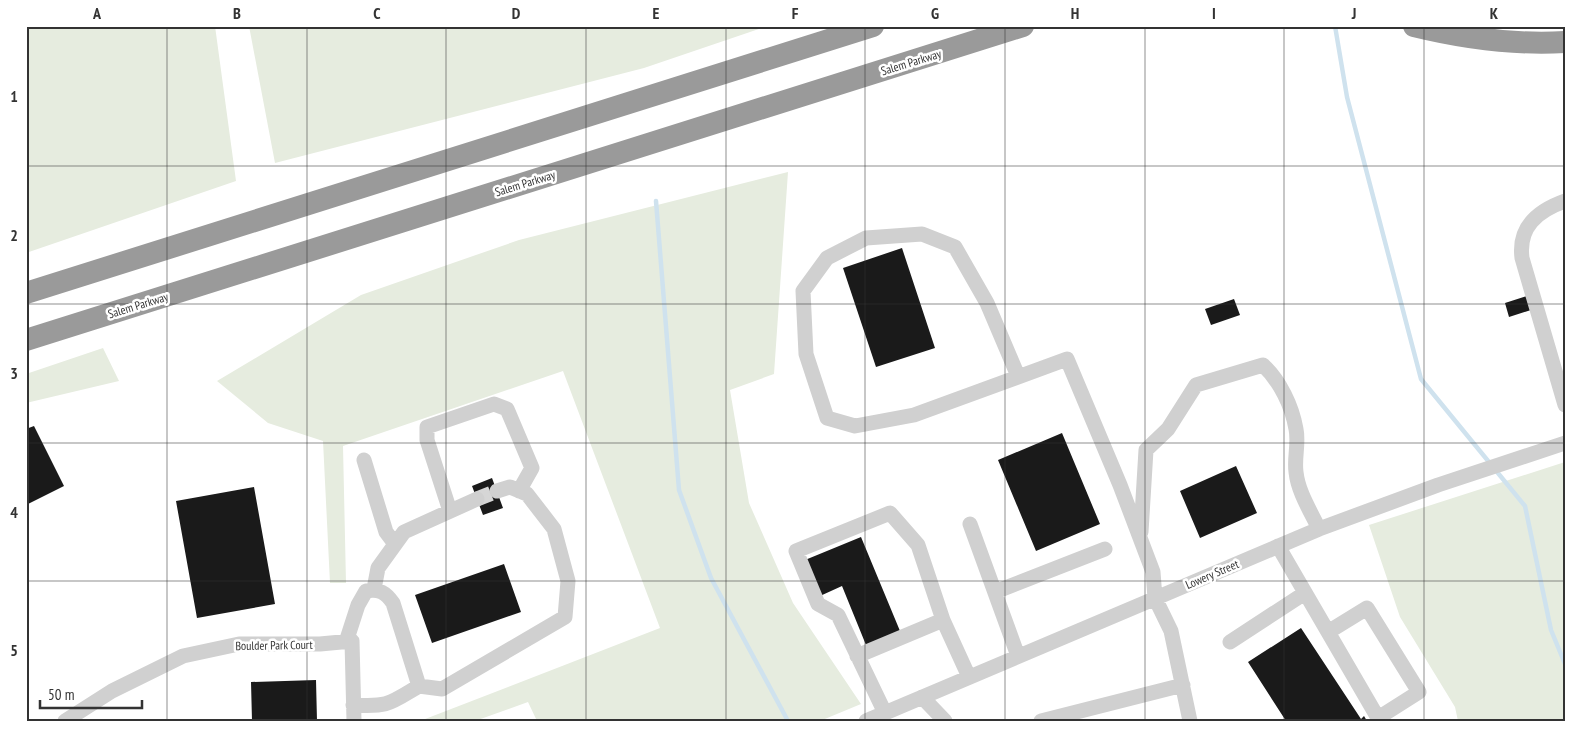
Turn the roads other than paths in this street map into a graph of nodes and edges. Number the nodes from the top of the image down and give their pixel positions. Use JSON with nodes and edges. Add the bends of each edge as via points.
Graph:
{"nodes":[{"id":1,"x":873,"y":26,"type":"edge"},
{"id":2,"x":1023,"y":26,"type":"edge"},
{"id":3,"x":1414,"y":26,"type":"edge"},
{"id":4,"x":1565,"y":42,"type":"edge"},
{"id":5,"x":1565,"y":201,"type":"edge"},
{"id":6,"x":26,"y":293,"type":"edge"},
{"id":7,"x":26,"y":340,"type":"edge"},
{"id":8,"x":1018,"y":376,"type":"junction"},
{"id":9,"x":1564,"y":397,"type":"edge"},
{"id":10,"x":1565,"y":443,"type":"edge"},
{"id":11,"x":364,"y":460,"type":"dead end"},
{"id":12,"x":519,"y":491,"type":"junction"},
{"id":13,"x":497,"y":492,"type":"tunnel mouth"},
{"id":14,"x":477,"y":499,"type":"tunnel mouth"},
{"id":15,"x":450,"y":511,"type":"junction"},
{"id":16,"x":970,"y":524,"type":"dead end"},
{"id":17,"x":1319,"y":529,"type":"junction"},
{"id":18,"x":1140,"y":538,"type":"junction"},
{"id":19,"x":395,"y":544,"type":"junction"},
{"id":20,"x":1278,"y":546,"type":"junction"},
{"id":21,"x":1105,"y":549,"type":"dead end"},
{"id":22,"x":374,"y":589,"type":"junction"},
{"id":23,"x":995,"y":592,"type":"junction"},
{"id":24,"x":1305,"y":593,"type":"junction"},
{"id":25,"x":1155,"y":598,"type":"junction"},
{"id":26,"x":944,"y":620,"type":"junction"},
{"id":27,"x":1328,"y":632,"type":"junction"},
{"id":28,"x":349,"y":642,"type":"junction"},
{"id":29,"x":1230,"y":642,"type":"dead end"},
{"id":30,"x":858,"y":656,"type":"junction"},
{"id":31,"x":1018,"y":656,"type":"junction"},
{"id":32,"x":969,"y":677,"type":"junction"},
{"id":33,"x":1183,"y":685,"type":"junction"},
{"id":34,"x":419,"y":686,"type":"junction"},
{"id":35,"x":922,"y":697,"type":"junction"},
{"id":36,"x":353,"y":705,"type":"junction"},
{"id":37,"x":885,"y":713,"type":"junction"},
{"id":38,"x":65,"y":721,"type":"edge"},
{"id":39,"x":354,"y":721,"type":"edge"},
{"id":40,"x":866,"y":721,"type":"edge"},
{"id":41,"x":945,"y":721,"type":"edge"},
{"id":42,"x":1041,"y":721,"type":"edge"},
{"id":43,"x":1190,"y":721,"type":"edge"}],
"edges":[{"from":1,"to":6,"type":"highway"},
{"from":2,"to":7,"type":"highway","name":"Salem Parkway"},
{"from":3,"to":4,"type":"highway","via":[[1504,41]]},
{"from":5,"to":9,"type":"street","via":[[1540,214],[1523,234],[1520,246]]},
{"from":8,"to":8,"type":"street","via":[[914,415],[855,426],[827,418],[806,354],[803,291],[828,258],[866,238],[922,234],[955,247],[987,303]]},
{"from":8,"to":18,"type":"street","via":[[1067,359]]},
{"from":10,"to":17,"type":"street","name":"Lowery Street"},
{"from":11,"to":19,"type":"street","via":[[386,532]]},
{"from":12,"to":13,"type":"street","via":[[510,487]]},
{"from":12,"to":15,"type":"street","via":[[532,468],[507,409],[494,404],[427,427],[427,440]]},
{"from":12,"to":34,"type":"street","via":[[527,494],[554,529],[568,581],[565,617],[442,689]]},
{"from":14,"to":15,"type":"street"},
{"from":15,"to":19,"type":"street","via":[[404,532]]},
{"from":16,"to":23,"type":"street"},
{"from":17,"to":18,"type":"street","via":[[1296,472],[1296,429],[1275,376],[1263,365],[1196,385],[1168,429],[1146,450]]},
{"from":17,"to":20,"type":"street","name":"Lowery Street"},
{"from":18,"to":25,"type":"street","via":[[1154,572]]},
{"from":19,"to":22,"type":"street","via":[[378,568]]},
{"from":20,"to":24,"type":"street"},
{"from":20,"to":25,"type":"street","name":"Lowery Street"},
{"from":21,"to":23,"type":"street"},
{"from":22,"to":28,"type":"street","via":[[366,591],[358,605]]},
{"from":22,"to":34,"type":"street","via":[[387,594],[393,603]]},
{"from":23,"to":31,"type":"street"},
{"from":24,"to":27,"type":"street"},
{"from":24,"to":29,"type":"street"},
{"from":25,"to":31,"type":"street","name":"Lowery Street"},
{"from":25,"to":33,"type":"street","via":[[1171,631]]},
{"from":26,"to":30,"type":"street"},
{"from":26,"to":30,"type":"street","via":[[918,546],[890,512],[796,551],[818,604],[838,615]]},
{"from":26,"to":32,"type":"street"},
{"from":27,"to":27,"type":"street","via":[[1378,718],[1419,692],[1367,608]]},
{"from":28,"to":36,"type":"street"},
{"from":28,"to":38,"type":"street","name":"Boulder Park Court","via":[[239,644],[183,656],[112,691]]},
{"from":30,"to":37,"type":"street"},
{"from":31,"to":32,"type":"street","name":"Lowery Street"},
{"from":32,"to":35,"type":"street","name":"Lowery Street"},
{"from":33,"to":42,"type":"street"},
{"from":33,"to":43,"type":"street"},
{"from":34,"to":36,"type":"street","via":[[382,706]]},
{"from":35,"to":37,"type":"street","name":"Lowery Street"},
{"from":35,"to":41,"type":"street"},
{"from":36,"to":39,"type":"street"},
{"from":37,"to":40,"type":"street","name":"Lowery Street"}]}
